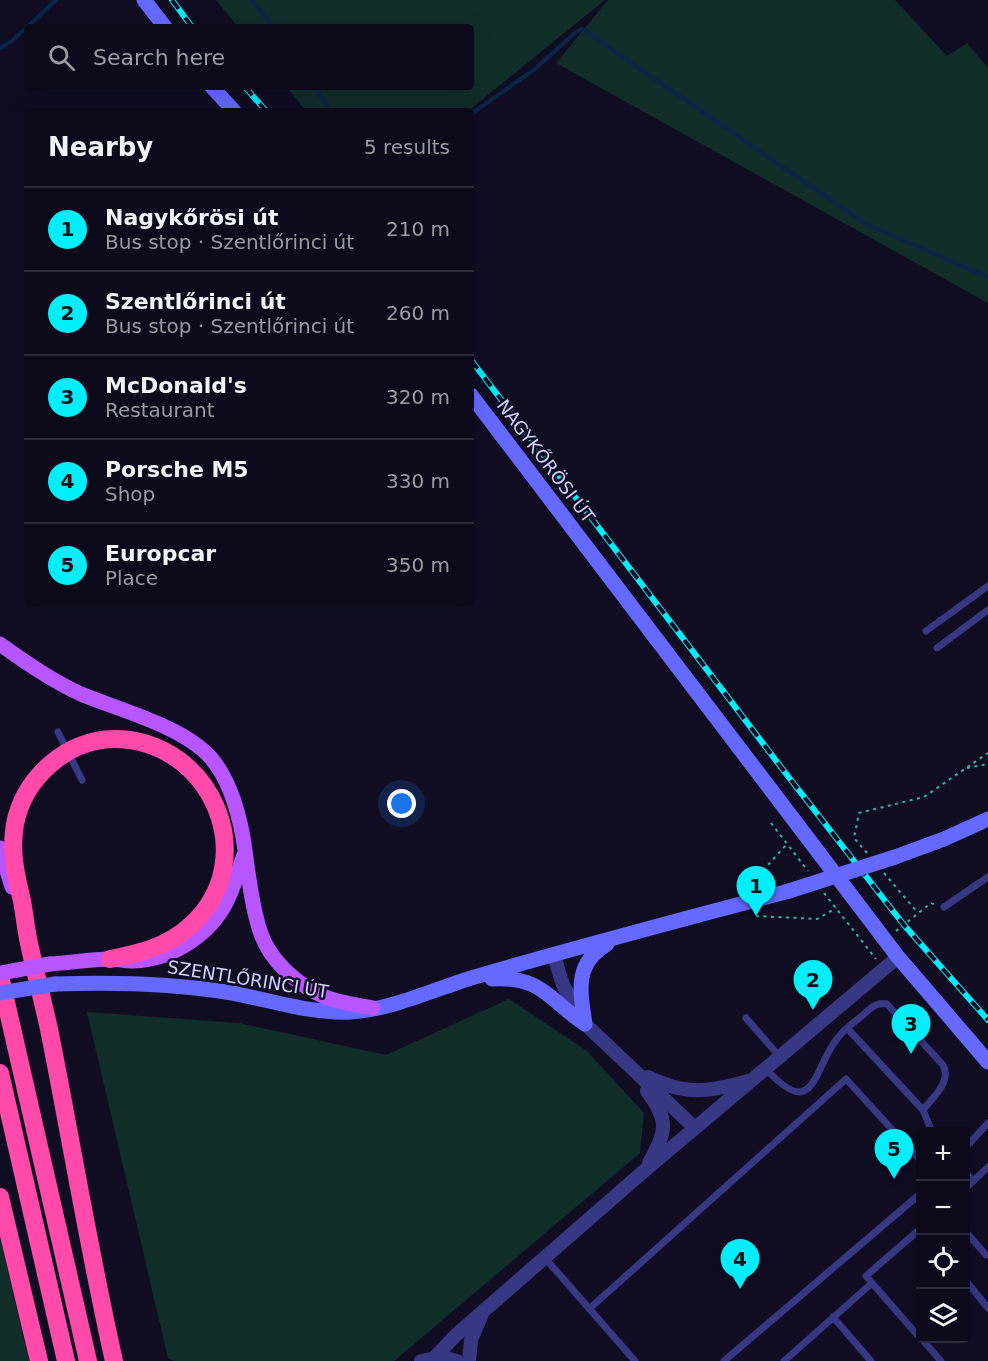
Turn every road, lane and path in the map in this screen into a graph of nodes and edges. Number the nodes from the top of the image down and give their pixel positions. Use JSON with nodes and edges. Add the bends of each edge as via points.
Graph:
{"nodes":[{"id":1,"x":144,"y":0,"type":"edge"},
{"id":2,"x":163,"y":24,"type":"edge"},
{"id":3,"x":215,"y":90,"type":"edge"},
{"id":4,"x":231,"y":108,"type":"edge"},
{"id":5,"x":474,"y":399,"type":"edge"},
{"id":6,"x":988,"y":586,"type":"edge"},
{"id":7,"x":988,"y":610,"type":"edge"},
{"id":8,"x":926,"y":631,"type":"dead end"},
{"id":9,"x":0,"y":644,"type":"edge"},
{"id":10,"x":937,"y":648,"type":"dead end"},
{"id":11,"x":58,"y":732,"type":"dead end"},
{"id":12,"x":69,"y":751,"type":"junction"},
{"id":13,"x":988,"y":753,"type":"edge"},
{"id":14,"x":988,"y":764,"type":"edge"},
{"id":15,"x":965,"y":769,"type":"junction"},
{"id":16,"x":82,"y":780,"type":"dead end"},
{"id":17,"x":988,"y":819,"type":"edge"},
{"id":18,"x":771,"y":824,"type":"dead end"},
{"id":19,"x":787,"y":844,"type":"junction"},
{"id":20,"x":0,"y":848,"type":"edge"},
{"id":21,"x":245,"y":851,"type":"junction"},
{"id":22,"x":868,"y":855,"type":"dead end"},
{"id":23,"x":882,"y":871,"type":"dead end"},
{"id":24,"x":988,"y":877,"type":"edge"},
{"id":25,"x":814,"y":880,"type":"dead end"},
{"id":26,"x":748,"y":886,"type":"dead end"},
{"id":27,"x":822,"y":889,"type":"dead end"},
{"id":28,"x":944,"y":907,"type":"joint"},
{"id":29,"x":836,"y":908,"type":"junction"},
{"id":30,"x":918,"y":913,"type":"junction"},
{"id":31,"x":756,"y":916,"type":"dead end"},
{"id":32,"x":883,"y":937,"type":"junction"},
{"id":33,"x":618,"y":938,"type":"junction"},
{"id":34,"x":29,"y":945,"type":"junction"},
{"id":35,"x":554,"y":956,"type":"junction"},
{"id":36,"x":898,"y":957,"type":"junction"},
{"id":37,"x":110,"y":959,"type":"junction"},
{"id":38,"x":884,"y":969,"type":"junction"},
{"id":39,"x":0,"y":975,"type":"edge"},
{"id":40,"x":477,"y":976,"type":"junction"},
{"id":41,"x":0,"y":993,"type":"edge"},
{"id":42,"x":373,"y":1008,"type":"junction"},
{"id":43,"x":746,"y":1018,"type":"dead end"},
{"id":44,"x":585,"y":1024,"type":"junction"},
{"id":45,"x":847,"y":1028,"type":"junction"},
{"id":46,"x":780,"y":1057,"type":"junction"},
{"id":47,"x":988,"y":1062,"type":"edge"},
{"id":48,"x":766,"y":1069,"type":"junction"},
{"id":49,"x":636,"y":1071,"type":"junction"},
{"id":50,"x":0,"y":1073,"type":"edge"},
{"id":51,"x":753,"y":1080,"type":"junction"},
{"id":52,"x":923,"y":1110,"type":"junction"},
{"id":53,"x":988,"y":1116,"type":"edge"},
{"id":54,"x":987,"y":1125,"type":"edge"},
{"id":55,"x":930,"y":1127,"type":"edge"},
{"id":56,"x":695,"y":1128,"type":"junction"},
{"id":57,"x":970,"y":1143,"type":"edge"},
{"id":58,"x":916,"y":1155,"type":"edge"},
{"id":59,"x":988,"y":1167,"type":"edge"},
{"id":60,"x":644,"y":1171,"type":"junction"},
{"id":61,"x":970,"y":1178,"type":"edge"},
{"id":62,"x":973,"y":1181,"type":"junction"},
{"id":63,"x":970,"y":1184,"type":"edge"},
{"id":64,"x":0,"y":1197,"type":"edge"},
{"id":65,"x":916,"y":1198,"type":"edge"},
{"id":66,"x":916,"y":1233,"type":"edge"},
{"id":67,"x":969,"y":1235,"type":"edge"},
{"id":68,"x":986,"y":1255,"type":"dead end"},
{"id":69,"x":545,"y":1258,"type":"junction"},
{"id":70,"x":872,"y":1283,"type":"junction"},
{"id":71,"x":970,"y":1286,"type":"edge"},
{"id":72,"x":988,"y":1308,"type":"edge"},
{"id":73,"x":589,"y":1309,"type":"junction"},
{"id":74,"x":483,"y":1312,"type":"junction"},
{"id":75,"x":833,"y":1317,"type":"junction"},
{"id":76,"x":916,"y":1332,"type":"edge"},
{"id":77,"x":925,"y":1343,"type":"edge"},
{"id":78,"x":435,"y":1357,"type":"junction"},
{"id":79,"x":114,"y":1360,"type":"edge"},
{"id":80,"x":39,"y":1361,"type":"edge"},
{"id":81,"x":66,"y":1361,"type":"edge"},
{"id":82,"x":88,"y":1361,"type":"edge"},
{"id":83,"x":421,"y":1361,"type":"edge"},
{"id":84,"x":457,"y":1361,"type":"edge"},
{"id":85,"x":469,"y":1361,"type":"edge"},
{"id":86,"x":635,"y":1361,"type":"edge"},
{"id":87,"x":724,"y":1361,"type":"edge"},
{"id":88,"x":784,"y":1361,"type":"edge"},
{"id":89,"x":871,"y":1361,"type":"edge"},
{"id":90,"x":941,"y":1361,"type":"edge"}],
"edges":[{"from":1,"to":2,"type":"main road"},
{"from":3,"to":4,"type":"main road"},
{"from":5,"to":32,"type":"main road","name":"NAGYKŐRÖSI ÚT"},
{"from":6,"to":8,"type":"lane"},
{"from":7,"to":10,"type":"lane"},
{"from":9,"to":21,"type":"main road","via":[[79,693],[194,743],[211,758],[233,798]]},
{"from":11,"to":12,"type":"lane"},
{"from":12,"to":16,"type":"lane"},
{"from":12,"to":34,"type":"highway","via":[[51,763],[32,784],[15,825],[14,862]]},
{"from":12,"to":37,"type":"highway","via":[[88,743],[118,740],[140,742],[167,752],[191,769],[205,786],[216,805],[223,833],[222,873],[200,916],[164,944]]},
{"from":13,"to":15,"type":"path"},
{"from":14,"to":15,"type":"path"},
{"from":15,"to":22,"type":"path","via":[[924,797],[859,813],[854,838]]},
{"from":17,"to":33,"type":"main road","name":"SZENTLŐRINCI ÚT","bridge":true,"via":[[895,857]]},
{"from":18,"to":19,"type":"path"},
{"from":19,"to":25,"type":"path"},
{"from":19,"to":26,"type":"path"},
{"from":20,"to":34,"type":"main road"},
{"from":21,"to":37,"type":"main road","via":[[230,895],[202,933],[162,956],[133,961]]},
{"from":21,"to":42,"type":"main road","via":[[260,932],[271,954],[295,978],[325,997]]},
{"from":23,"to":30,"type":"path"},
{"from":24,"to":28,"type":"lane"},
{"from":27,"to":29,"type":"path"},
{"from":28,"to":30,"type":"path","via":[[931,903]]},
{"from":29,"to":31,"type":"path","via":[[817,919]]},
{"from":29,"to":38,"type":"path"},
{"from":30,"to":32,"type":"path","via":[[897,932],[895,929]]},
{"from":32,"to":36,"type":"main road","name":"NAGYKŐRÖSI ÚT"},
{"from":33,"to":35,"type":"main road","name":"SZENTLŐRINCI ÚT"},
{"from":33,"to":44,"type":"main road","via":[[599,949],[582,975],[580,993]]},
{"from":34,"to":79,"type":"highway"},
{"from":35,"to":40,"type":"main road","name":"SZENTLŐRINCI ÚT"},
{"from":35,"to":44,"type":"street","via":[[563,986]]},
{"from":36,"to":38,"type":"street"},
{"from":36,"to":47,"type":"main road","name":"NAGYKŐRÖSI ÚT"},
{"from":37,"to":39,"type":"main road","bridge":true,"via":[[50,964]]},
{"from":38,"to":46,"type":"street"},
{"from":39,"to":82,"type":"highway"},
{"from":40,"to":42,"type":"main road","name":"SZENTLŐRINCI ÚT"},
{"from":40,"to":44,"type":"main road","via":[[527,981]]},
{"from":41,"to":42,"type":"main road","name":"SZENTLŐRINCI ÚT","bridge":true,"via":[[55,984],[167,984],[318,1011]]},
{"from":43,"to":46,"type":"lane"},
{"from":44,"to":49,"type":"street"},
{"from":45,"to":48,"type":"lane","via":[[835,1041],[814,1082],[804,1091],[787,1088]]},
{"from":45,"to":52,"type":"lane"},
{"from":45,"to":52,"type":"lane","via":[[875,1005],[890,1006],[946,1071],[946,1080]]},
{"from":46,"to":48,"type":"street"},
{"from":48,"to":51,"type":"street"},
{"from":49,"to":51,"type":"street","via":[[668,1087],[699,1092]]},
{"from":49,"to":56,"type":"street"},
{"from":49,"to":60,"type":"street","via":[[660,1109],[664,1127]]},
{"from":50,"to":81,"type":"highway"},
{"from":51,"to":56,"type":"street"},
{"from":52,"to":55,"type":"lane"},
{"from":53,"to":54,"type":"lane"},
{"from":54,"to":57,"type":"lane"},
{"from":56,"to":60,"type":"street"},
{"from":58,"to":73,"type":"lane","via":[[846,1079]]},
{"from":59,"to":62,"type":"lane"},
{"from":60,"to":69,"type":"street"},
{"from":61,"to":62,"type":"lane"},
{"from":62,"to":63,"type":"lane"},
{"from":64,"to":80,"type":"highway"},
{"from":65,"to":87,"type":"lane"},
{"from":66,"to":70,"type":"lane","via":[[866,1276]]},
{"from":67,"to":68,"type":"lane"},
{"from":69,"to":73,"type":"lane"},
{"from":69,"to":74,"type":"street"},
{"from":70,"to":75,"type":"lane"},
{"from":70,"to":76,"type":"lane"},
{"from":71,"to":72,"type":"lane"},
{"from":73,"to":86,"type":"lane"},
{"from":74,"to":78,"type":"street"},
{"from":74,"to":85,"type":"street","via":[[471,1340]]},
{"from":75,"to":88,"type":"lane"},
{"from":75,"to":89,"type":"lane"},
{"from":77,"to":90,"type":"lane"},
{"from":78,"to":83,"type":"street"},
{"from":78,"to":84,"type":"street"}]}
